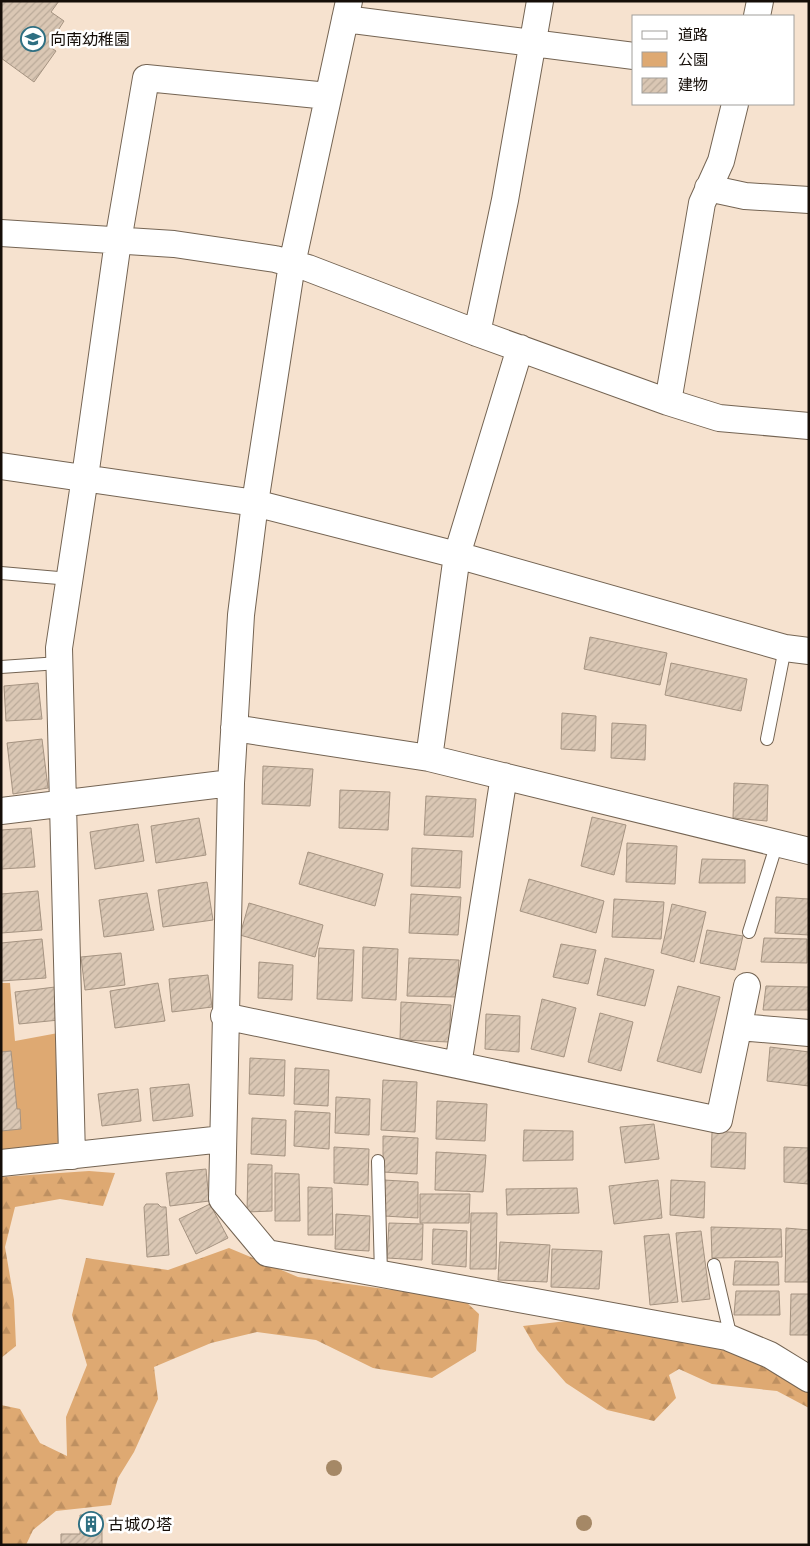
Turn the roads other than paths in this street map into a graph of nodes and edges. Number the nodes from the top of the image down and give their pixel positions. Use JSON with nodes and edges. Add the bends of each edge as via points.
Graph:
{"nodes":[{"id":1,"x":540,"y":1,"type":"edge"},
{"id":2,"x":760,"y":1,"type":"edge"},
{"id":3,"x":347,"y":10,"type":"edge"},
{"id":4,"x":758,"y":15,"type":"edge"},
{"id":5,"x":533,"y":41,"type":"junction"},
{"id":6,"x":632,"y":56,"type":"edge"},
{"id":7,"x":328,"y":96,"type":"junction"},
{"id":8,"x":735,"y":105,"type":"edge"},
{"id":9,"x":708,"y":188,"type":"junction"},
{"id":10,"x":809,"y":200,"type":"edge"},
{"id":11,"x":1,"y":233,"type":"edge"},
{"id":12,"x":118,"y":241,"type":"junction"},
{"id":13,"x":292,"y":264,"type":"junction"},
{"id":14,"x":477,"y":332,"type":"junction"},
{"id":15,"x":520,"y":348,"type":"junction"},
{"id":16,"x":668,"y":402,"type":"junction"},
{"id":17,"x":809,"y":426,"type":"edge"},
{"id":18,"x":1,"y":466,"type":"edge"},
{"id":19,"x":85,"y":477,"type":"junction"},
{"id":20,"x":255,"y":503,"type":"junction"},
{"id":21,"x":457,"y":556,"type":"junction"},
{"id":22,"x":1,"y":574,"type":"edge"},
{"id":23,"x":70,"y":579,"type":"junction"},
{"id":24,"x":797,"y":650,"type":"edge"},
{"id":25,"x":59,"y":662,"type":"junction"},
{"id":26,"x":1,"y":667,"type":"edge"},
{"id":27,"x":234,"y":728,"type":"junction"},
{"id":28,"x":767,"y":739,"type":"dead end"},
{"id":29,"x":429,"y":758,"type":"junction"},
{"id":30,"x":504,"y":776,"type":"junction"},
{"id":31,"x":231,"y":783,"type":"junction"},
{"id":32,"x":62,"y":804,"type":"junction"},
{"id":33,"x":1,"y":811,"type":"edge"},
{"id":34,"x":777,"y":843,"type":"junction"},
{"id":35,"x":809,"y":851,"type":"edge"},
{"id":36,"x":749,"y":932,"type":"dead end"},
{"id":37,"x":747,"y":986,"type":"dead end"},
{"id":38,"x":224,"y":1016,"type":"junction"},
{"id":39,"x":739,"y":1027,"type":"junction"},
{"id":40,"x":809,"y":1033,"type":"edge"},
{"id":41,"x":458,"y":1064,"type":"junction"},
{"id":42,"x":222,"y":1139,"type":"junction"},
{"id":43,"x":72,"y":1156,"type":"junction"},
{"id":44,"x":378,"y":1162,"type":"dead end"},
{"id":45,"x":1,"y":1163,"type":"edge"},
{"id":46,"x":714,"y":1265,"type":"dead end"},
{"id":47,"x":381,"y":1274,"type":"junction"},
{"id":48,"x":731,"y":1338,"type":"junction"},
{"id":49,"x":809,"y":1379,"type":"edge"}],
"edges":[{"from":1,"to":5,"type":"street"},
{"from":2,"to":4,"type":"street"},
{"from":3,"to":5,"type":"street"},
{"from":3,"to":7,"type":"street"},
{"from":5,"to":6,"type":"street"},
{"from":5,"to":14,"type":"street","via":[[505,200]]},
{"from":7,"to":12,"type":"street","via":[[146,78]]},
{"from":7,"to":13,"type":"street"},
{"from":8,"to":9,"type":"street","via":[[721,161]]},
{"from":9,"to":10,"type":"street","via":[[745,196]]},
{"from":9,"to":16,"type":"street","via":[[702,203]]},
{"from":11,"to":12,"type":"street"},
{"from":12,"to":13,"type":"street","via":[[174,244]]},
{"from":12,"to":19,"type":"street"},
{"from":13,"to":14,"type":"street"},
{"from":13,"to":20,"type":"street"},
{"from":14,"to":15,"type":"street"},
{"from":15,"to":16,"type":"street"},
{"from":15,"to":21,"type":"street"},
{"from":16,"to":17,"type":"street","via":[[719,418]]},
{"from":18,"to":19,"type":"street"},
{"from":19,"to":20,"type":"street"},
{"from":19,"to":23,"type":"street"},
{"from":20,"to":21,"type":"street"},
{"from":20,"to":27,"type":"street","via":[[241,615]]},
{"from":21,"to":24,"type":"street"},
{"from":21,"to":29,"type":"street"},
{"from":22,"to":23,"type":"lane"},
{"from":23,"to":25,"type":"street"},
{"from":24,"to":28,"type":"lane"},
{"from":25,"to":26,"type":"lane"},
{"from":25,"to":32,"type":"street"},
{"from":27,"to":29,"type":"street"},
{"from":27,"to":31,"type":"street"},
{"from":29,"to":30,"type":"street"},
{"from":30,"to":34,"type":"street"},
{"from":30,"to":41,"type":"street"},
{"from":31,"to":32,"type":"street"},
{"from":31,"to":38,"type":"street"},
{"from":32,"to":33,"type":"street"},
{"from":32,"to":43,"type":"street"},
{"from":34,"to":35,"type":"street"},
{"from":34,"to":36,"type":"lane"},
{"from":37,"to":39,"type":"street"},
{"from":38,"to":41,"type":"street"},
{"from":38,"to":42,"type":"street"},
{"from":39,"to":40,"type":"street"},
{"from":39,"to":41,"type":"street","via":[[719,1120]]},
{"from":42,"to":43,"type":"street"},
{"from":42,"to":47,"type":"street","via":[[222,1199],[267,1253]]},
{"from":43,"to":45,"type":"street"},
{"from":44,"to":47,"type":"lane"},
{"from":46,"to":48,"type":"lane"},
{"from":47,"to":48,"type":"street"},
{"from":48,"to":49,"type":"street","via":[[770,1355]]}]}
